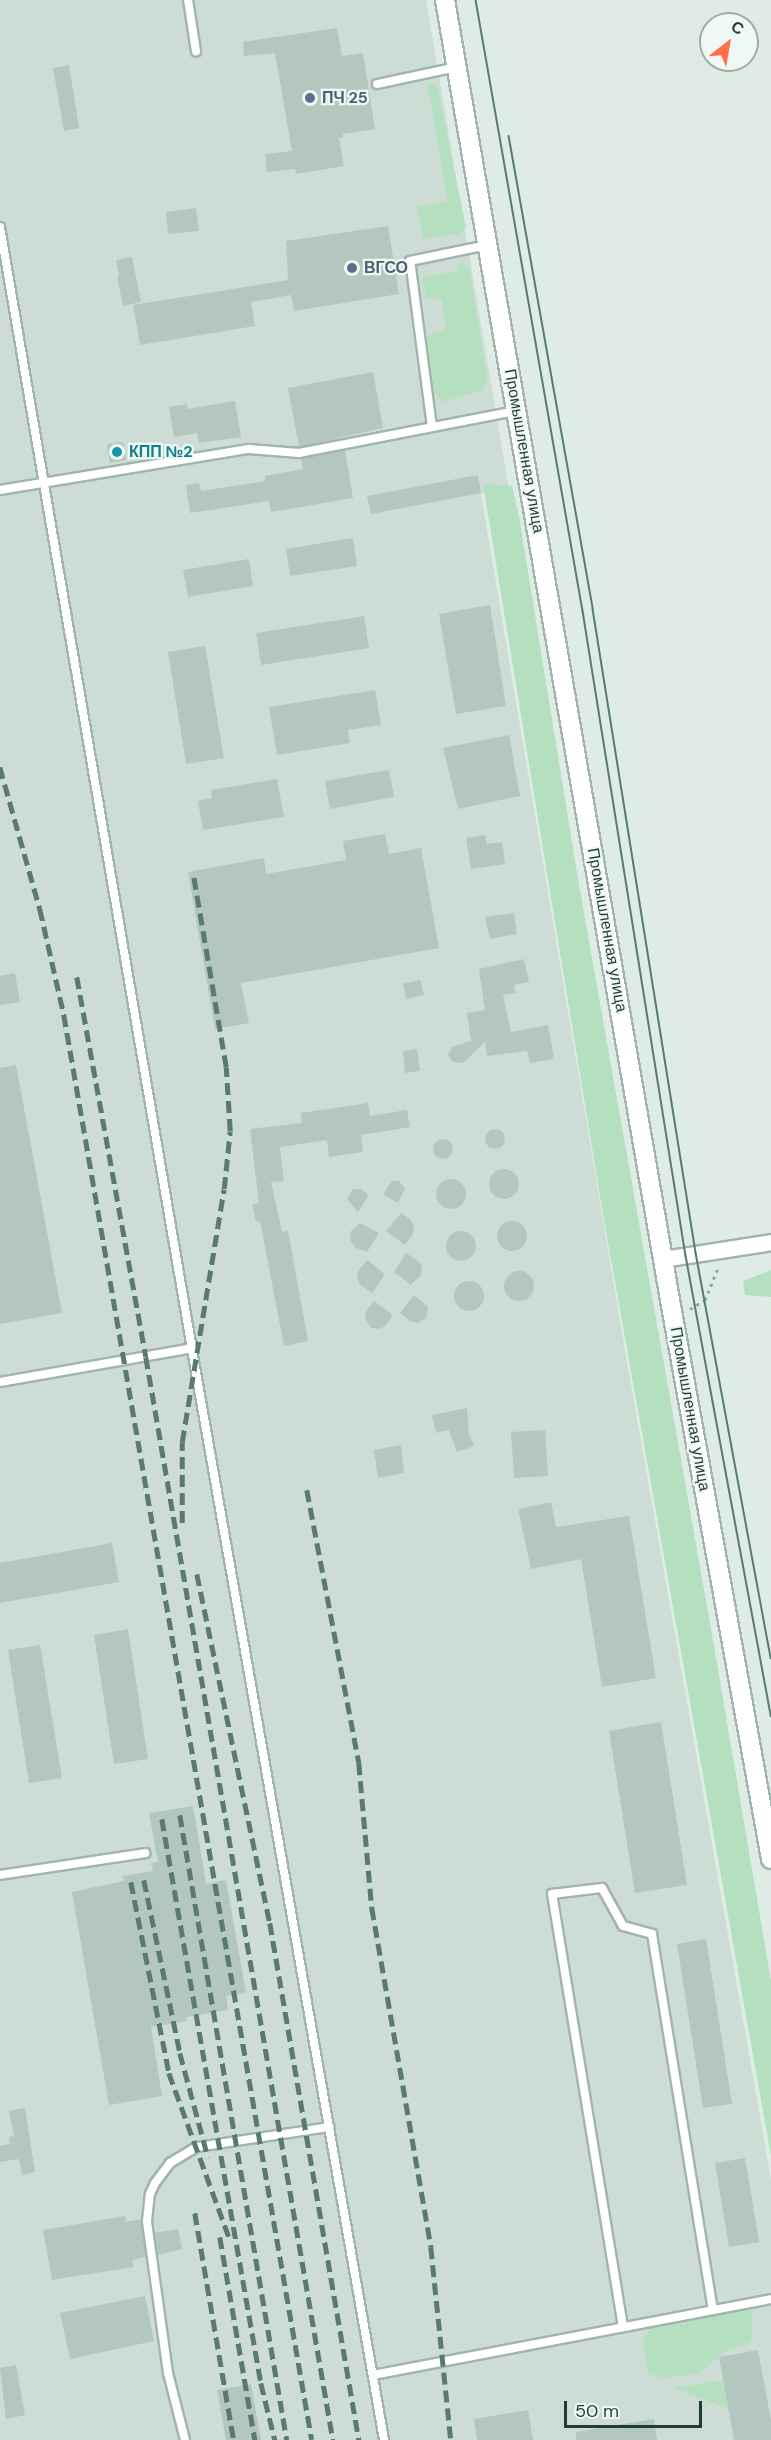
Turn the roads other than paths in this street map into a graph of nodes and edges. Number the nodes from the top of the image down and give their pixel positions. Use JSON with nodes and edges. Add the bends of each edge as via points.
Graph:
{"nodes":[{"id":1,"x":188,"y":0,"type":"edge"},
{"id":2,"x":445,"y":0,"type":"edge"},
{"id":3,"x":196,"y":51,"type":"dead end"},
{"id":4,"x":457,"y":68,"type":"junction"},
{"id":5,"x":377,"y":84,"type":"dead end"},
{"id":6,"x":0,"y":227,"type":"edge"},
{"id":7,"x":488,"y":244,"type":"junction"},
{"id":8,"x":518,"y":411,"type":"junction"},
{"id":9,"x":432,"y":428,"type":"junction"},
{"id":10,"x":43,"y":482,"type":"junction"},
{"id":11,"x":0,"y":490,"type":"edge"},
{"id":12,"x":771,"y":1242,"type":"edge"},
{"id":13,"x":663,"y":1259,"type":"junction"},
{"id":14,"x":192,"y":1348,"type":"junction"},
{"id":15,"x":0,"y":1382,"type":"edge"},
{"id":16,"x":145,"y":1853,"type":"dead end"},
{"id":17,"x":771,"y":1859,"type":"edge"},
{"id":18,"x":0,"y":1875,"type":"edge"},
{"id":19,"x":329,"y":2127,"type":"junction"},
{"id":20,"x":771,"y":2300,"type":"edge"},
{"id":21,"x":713,"y":2309,"type":"junction"},
{"id":22,"x":623,"y":2327,"type":"junction"},
{"id":23,"x":373,"y":2375,"type":"junction"},
{"id":24,"x":185,"y":2440,"type":"edge"},
{"id":25,"x":384,"y":2440,"type":"edge"}],
"edges":[{"from":1,"to":3,"type":"lane"},
{"from":2,"to":4,"type":"street","name":"Промышленная улица"},
{"from":4,"to":5,"type":"lane"},
{"from":4,"to":7,"type":"street","name":"Промышленная улица"},
{"from":6,"to":10,"type":"lane"},
{"from":7,"to":8,"type":"street","name":"Промышленная улица"},
{"from":7,"to":9,"type":"lane","via":[[410,261]]},
{"from":8,"to":9,"type":"lane"},
{"from":8,"to":13,"type":"street","name":"Промышленная улица"},
{"from":9,"to":10,"type":"lane","via":[[300,453],[249,449]]},
{"from":10,"to":11,"type":"lane"},
{"from":10,"to":14,"type":"lane"},
{"from":12,"to":13,"type":"street"},
{"from":13,"to":17,"type":"street","name":"Промышленная улица"},
{"from":14,"to":15,"type":"lane"},
{"from":14,"to":19,"type":"lane"},
{"from":16,"to":18,"type":"lane"},
{"from":19,"to":23,"type":"lane"},
{"from":19,"to":24,"type":"lane","via":[[196,2148],[170,2163],[150,2194],[147,2221],[168,2373]]},
{"from":20,"to":21,"type":"lane"},
{"from":21,"to":22,"type":"lane"},
{"from":21,"to":22,"type":"lane","via":[[652,1934],[623,1926],[602,1888],[552,1894]]},
{"from":22,"to":23,"type":"lane"},
{"from":23,"to":25,"type":"lane"}]}
